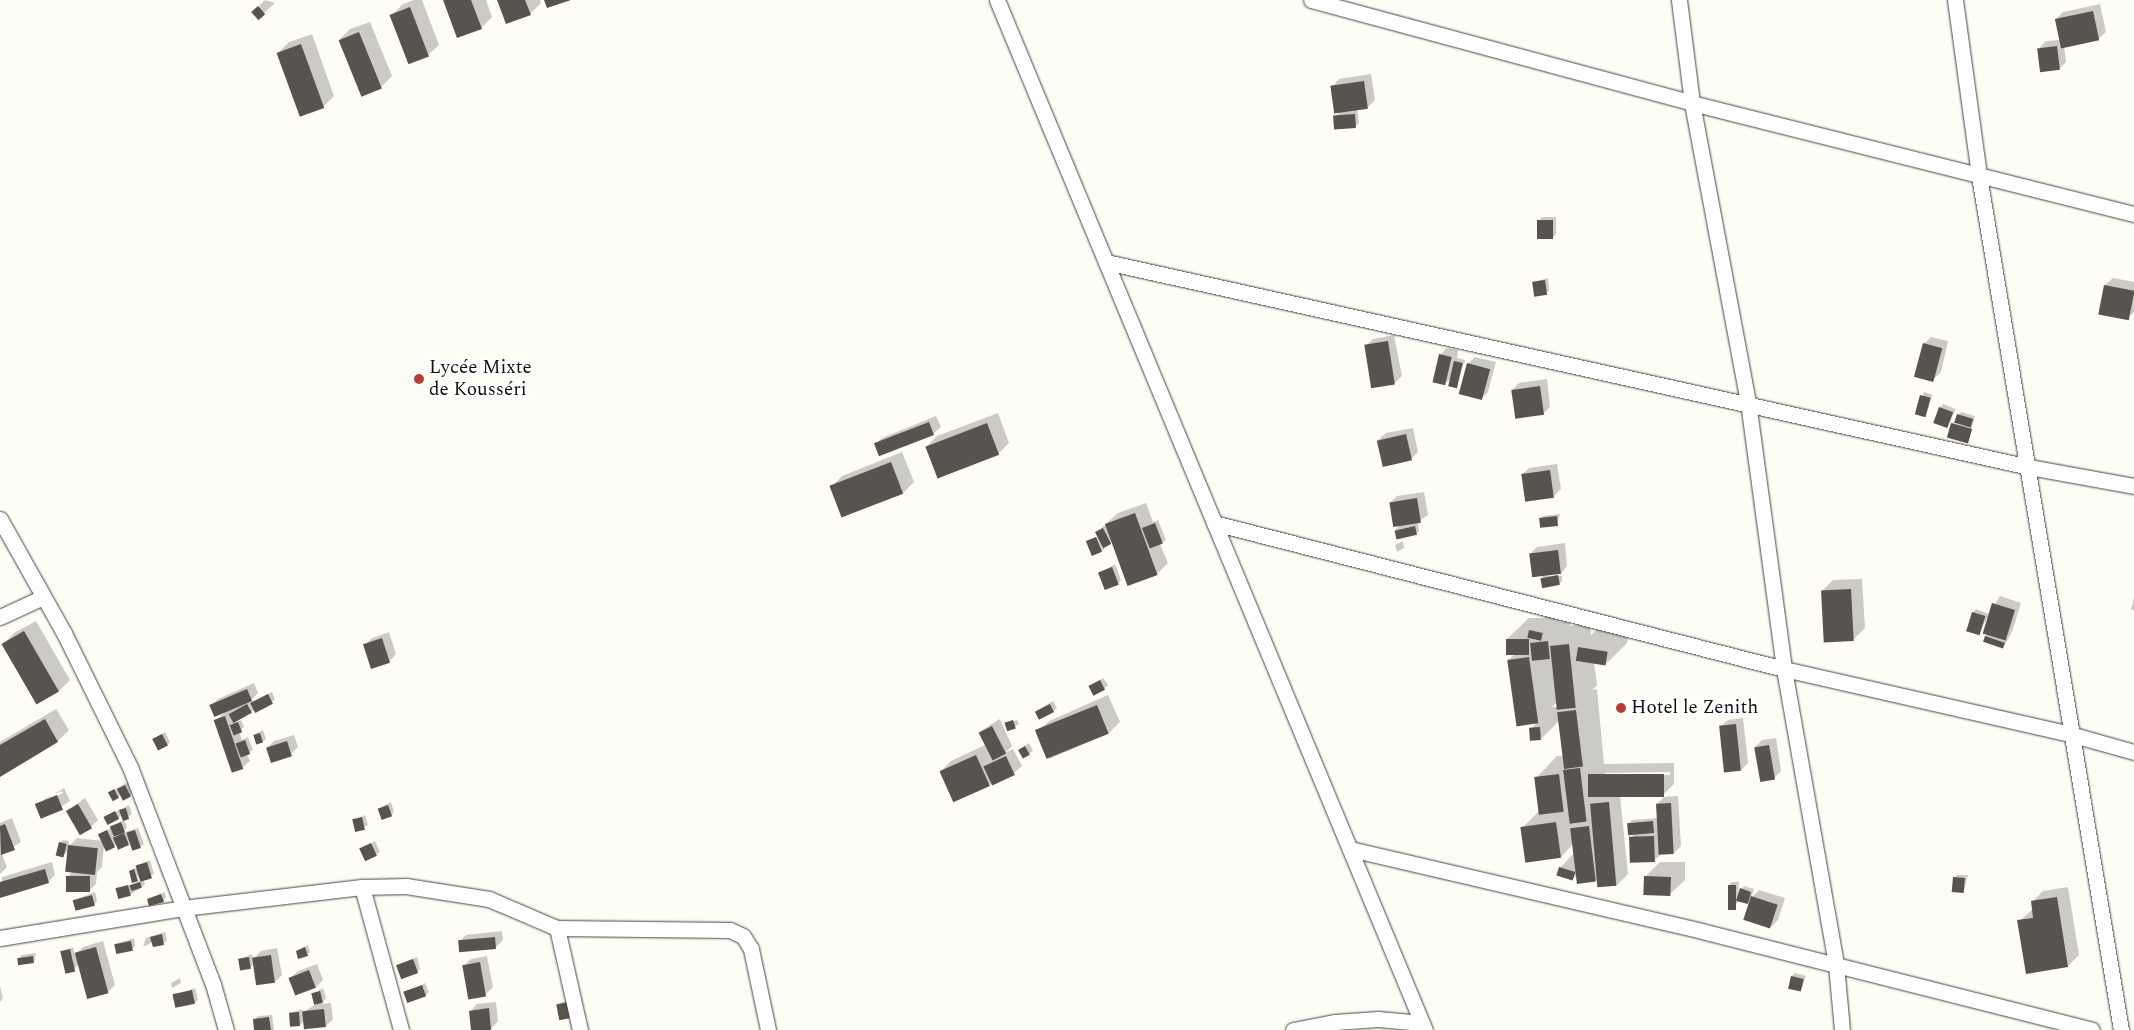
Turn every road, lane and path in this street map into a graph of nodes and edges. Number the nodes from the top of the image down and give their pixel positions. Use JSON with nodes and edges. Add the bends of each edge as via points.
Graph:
{"nodes":[{"id":1,"x":997,"y":0,"type":"edge"},
{"id":2,"x":1311,"y":0,"type":"edge"},
{"id":3,"x":1680,"y":0,"type":"edge"},
{"id":4,"x":1955,"y":0,"type":"edge"},
{"id":5,"x":1692,"y":103,"type":"junction"},
{"id":6,"x":1979,"y":176,"type":"junction"},
{"id":7,"x":2134,"y":214,"type":"edge"},
{"id":8,"x":1106,"y":262,"type":"junction"},
{"id":9,"x":1748,"y":402,"type":"junction"},
{"id":10,"x":2029,"y":467,"type":"junction"},
{"id":11,"x":2134,"y":486,"type":"edge"},
{"id":12,"x":0,"y":519,"type":"edge"},
{"id":13,"x":1214,"y":523,"type":"junction"},
{"id":14,"x":43,"y":597,"type":"junction"},
{"id":15,"x":0,"y":617,"type":"edge"},
{"id":16,"x":1784,"y":669,"type":"junction"},
{"id":17,"x":2070,"y":734,"type":"junction"},
{"id":18,"x":2134,"y":752,"type":"edge"},
{"id":19,"x":1350,"y":849,"type":"junction"},
{"id":20,"x":362,"y":887,"type":"junction"},
{"id":21,"x":183,"y":908,"type":"junction"},
{"id":22,"x":557,"y":928,"type":"junction"},
{"id":23,"x":0,"y":938,"type":"edge"},
{"id":24,"x":1836,"y":965,"type":"junction"},
{"id":25,"x":1424,"y":1026,"type":"edge"},
{"id":26,"x":226,"y":1030,"type":"edge"},
{"id":27,"x":401,"y":1030,"type":"edge"},
{"id":28,"x":580,"y":1030,"type":"edge"},
{"id":29,"x":768,"y":1030,"type":"edge"},
{"id":30,"x":1293,"y":1030,"type":"edge"},
{"id":31,"x":1842,"y":1030,"type":"edge"},
{"id":32,"x":2092,"y":1030,"type":"edge"},
{"id":33,"x":2121,"y":1030,"type":"edge"}],
"edges":[{"from":1,"to":8,"type":"street"},
{"from":2,"to":5,"type":"street"},
{"from":3,"to":5,"type":"street"},
{"from":4,"to":6,"type":"street"},
{"from":5,"to":6,"type":"street"},
{"from":5,"to":9,"type":"street"},
{"from":6,"to":7,"type":"street"},
{"from":6,"to":10,"type":"street"},
{"from":8,"to":9,"type":"street"},
{"from":8,"to":13,"type":"street"},
{"from":9,"to":10,"type":"street"},
{"from":9,"to":16,"type":"street"},
{"from":10,"to":11,"type":"street"},
{"from":10,"to":17,"type":"street"},
{"from":12,"to":14,"type":"street"},
{"from":13,"to":16,"type":"street"},
{"from":13,"to":19,"type":"street"},
{"from":14,"to":15,"type":"street"},
{"from":14,"to":21,"type":"street","via":[[130,767]]},
{"from":16,"to":17,"type":"street"},
{"from":16,"to":24,"type":"street"},
{"from":17,"to":18,"type":"street"},
{"from":17,"to":33,"type":"street"},
{"from":19,"to":24,"type":"street"},
{"from":19,"to":25,"type":"street"},
{"from":20,"to":21,"type":"street"},
{"from":20,"to":22,"type":"street","via":[[406,886],[489,900]]},
{"from":20,"to":27,"type":"street"},
{"from":21,"to":23,"type":"street"},
{"from":21,"to":26,"type":"street","via":[[214,984]]},
{"from":22,"to":28,"type":"street"},
{"from":22,"to":29,"type":"street","via":[[730,930],[743,936],[752,949]]},
{"from":24,"to":31,"type":"street"},
{"from":24,"to":32,"type":"street"},
{"from":25,"to":30,"type":"street","via":[[1378,1019],[1335,1022]]}]}
